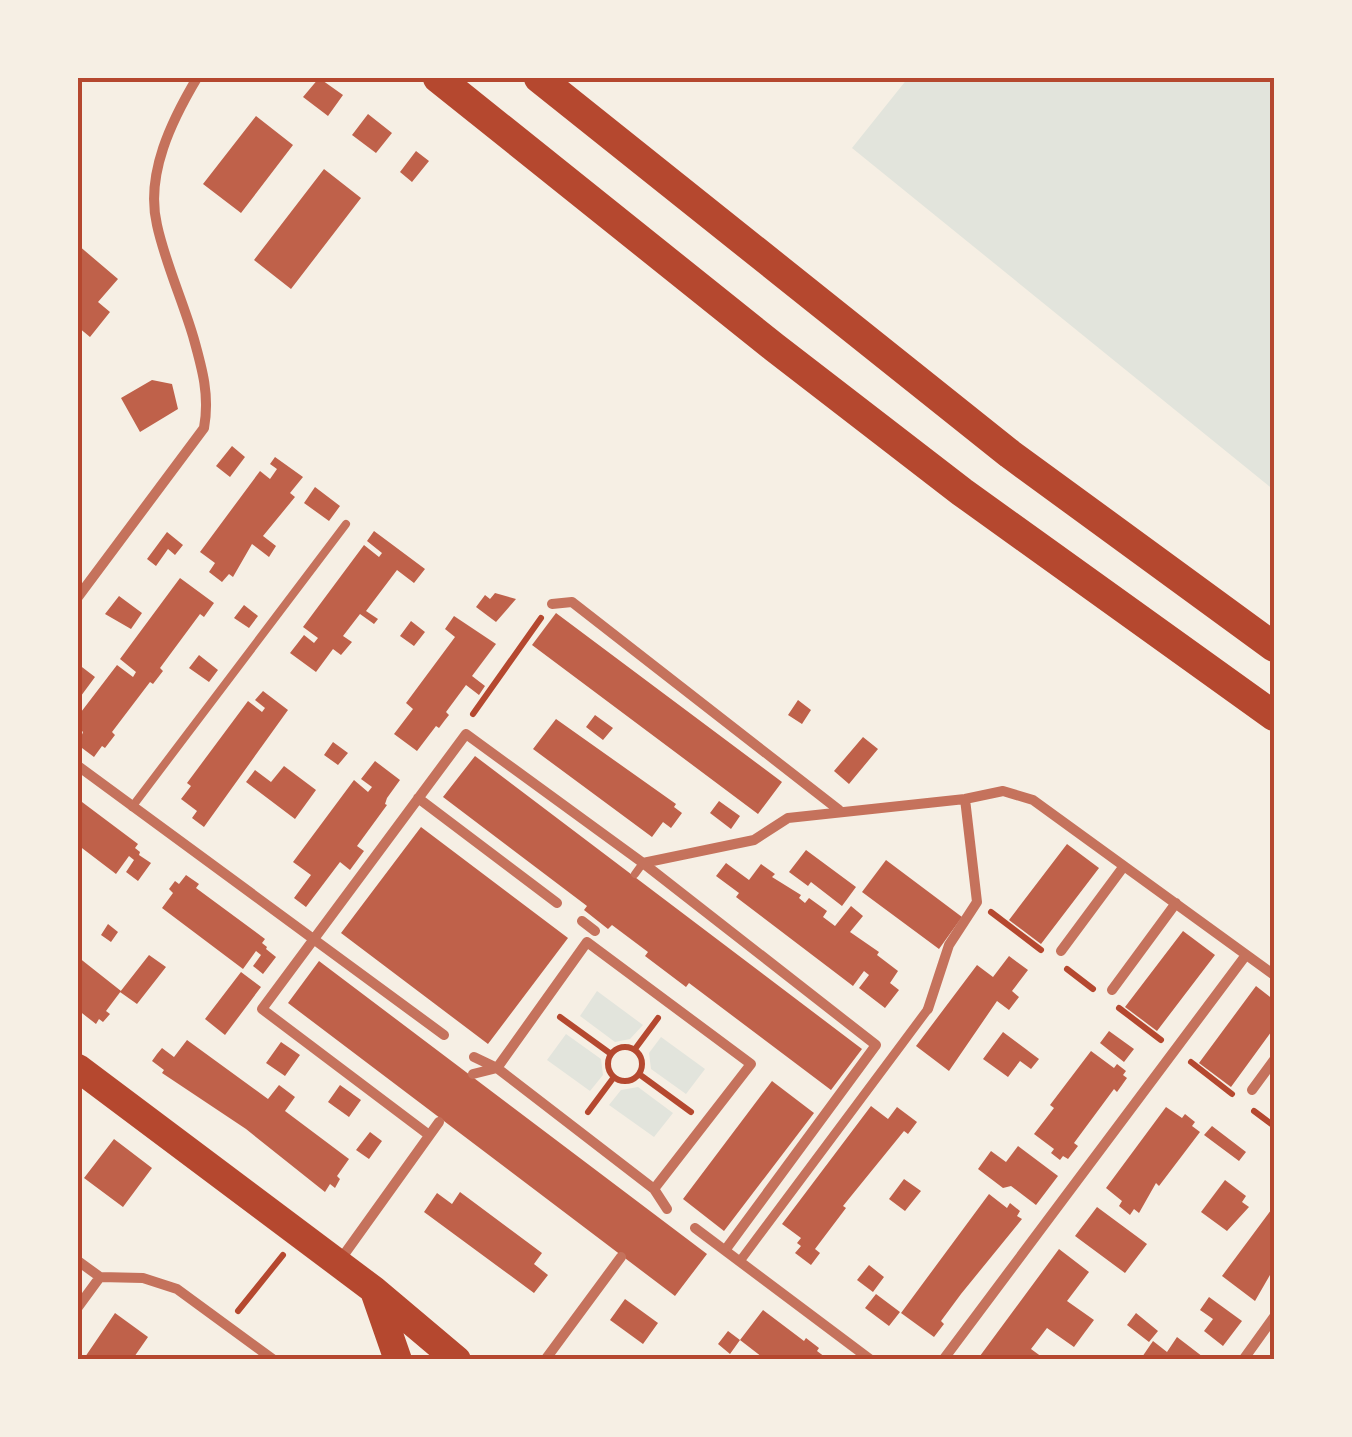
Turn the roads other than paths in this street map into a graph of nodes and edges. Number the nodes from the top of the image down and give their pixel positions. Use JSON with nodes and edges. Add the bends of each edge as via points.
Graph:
{"nodes":[{"id":1,"x":197,"y":78,"type":"edge"},
{"id":2,"x":438,"y":78,"type":"edge"},
{"id":3,"x":538,"y":78,"type":"edge"},
{"id":4,"x":346,"y":524,"type":"dead end"},
{"id":5,"x":78,"y":596,"type":"edge"},
{"id":6,"x":552,"y":604,"type":"road end"},
{"id":7,"x":1273,"y":646,"type":"edge"},
{"id":8,"x":1274,"y":716,"type":"edge"},
{"id":9,"x":78,"y":766,"type":"edge"},
{"id":10,"x":418,"y":798,"type":"junction"},
{"id":11,"x":965,"y":799,"type":"junction"},
{"id":12,"x":132,"y":807,"type":"junction"},
{"id":13,"x":839,"y":810,"type":"junction"},
{"id":14,"x":643,"y":864,"type":"junction"},
{"id":15,"x":1124,"y":866,"type":"junction"},
{"id":16,"x":635,"y":874,"type":"dead end"},
{"id":17,"x":557,"y":903,"type":"dead end"},
{"id":18,"x":1176,"y":903,"type":"junction"},
{"id":19,"x":582,"y":921,"type":"dead end"},
{"id":20,"x":596,"y":929,"type":"joint"},
{"id":21,"x":312,"y":939,"type":"junction"},
{"id":22,"x":588,"y":942,"type":"junction"},
{"id":23,"x":1061,"y":951,"type":"dead end"},
{"id":24,"x":1246,"y":955,"type":"junction"},
{"id":25,"x":1274,"y":975,"type":"edge"},
{"id":26,"x":1112,"y":990,"type":"dead end"},
{"id":27,"x":928,"y":1009,"type":"joint"},
{"id":28,"x":444,"y":1035,"type":"dead end"},
{"id":29,"x":474,"y":1057,"type":"dead end"},
{"id":30,"x":1274,"y":1060,"type":"edge"},
{"id":31,"x":78,"y":1068,"type":"edge"},
{"id":32,"x":497,"y":1068,"type":"junction"},
{"id":33,"x":473,"y":1074,"type":"dead end"},
{"id":34,"x":1252,"y":1090,"type":"dead end"},
{"id":35,"x":439,"y":1122,"type":"dead end"},
{"id":36,"x":430,"y":1134,"type":"junction"},
{"id":37,"x":654,"y":1190,"type":"junction"},
{"id":38,"x":662,"y":1209,"type":"dead end"},
{"id":39,"x":695,"y":1228,"type":"dead end"},
{"id":40,"x":726,"y":1249,"type":"junction"},
{"id":41,"x":621,"y":1257,"type":"dead end"},
{"id":42,"x":78,"y":1261,"type":"edge"},
{"id":43,"x":740,"y":1261,"type":"junction"},
{"id":44,"x":338,"y":1264,"type":"junction"},
{"id":45,"x":100,"y":1277,"type":"junction"},
{"id":46,"x":374,"y":1290,"type":"junction"},
{"id":47,"x":78,"y":1307,"type":"edge"},
{"id":48,"x":1274,"y":1317,"type":"edge"},
{"id":49,"x":274,"y":1360,"type":"edge"},
{"id":50,"x":398,"y":1360,"type":"edge"},
{"id":51,"x":457,"y":1360,"type":"edge"},
{"id":52,"x":544,"y":1360,"type":"edge"},
{"id":53,"x":872,"y":1360,"type":"edge"},
{"id":54,"x":944,"y":1360,"type":"edge"},
{"id":55,"x":1243,"y":1360,"type":"edge"}],
"edges":[{"from":1,"to":5,"type":"street","via":[[166,138],[156,176],[156,222],[205,378],[204,428]]},
{"from":2,"to":8,"type":"highway","via":[[962,492]]},
{"from":3,"to":7,"type":"highway","via":[[1010,454]]},
{"from":4,"to":12,"type":"lane"},
{"from":6,"to":13,"type":"street","via":[[572,602]]},
{"from":9,"to":12,"type":"street"},
{"from":10,"to":14,"type":"street","via":[[466,734]]},
{"from":10,"to":17,"type":"street"},
{"from":10,"to":21,"type":"street"},
{"from":11,"to":13,"type":"street"},
{"from":11,"to":15,"type":"street","via":[[1003,791],[1033,800]]},
{"from":11,"to":27,"type":"street","via":[[978,902],[948,944]]},
{"from":12,"to":21,"type":"street"},
{"from":13,"to":14,"type":"street","via":[[788,818],[754,840]]},
{"from":14,"to":16,"type":"lane"},
{"from":14,"to":40,"type":"street","via":[[876,1045]]},
{"from":15,"to":18,"type":"street"},
{"from":15,"to":23,"type":"street"},
{"from":18,"to":24,"type":"street"},
{"from":18,"to":26,"type":"street"},
{"from":19,"to":20,"type":"street"},
{"from":20,"to":22,"type":"lane"},
{"from":21,"to":28,"type":"street"},
{"from":21,"to":36,"type":"street","via":[[262,1008]]},
{"from":22,"to":32,"type":"street"},
{"from":22,"to":37,"type":"street","via":[[750,1064]]},
{"from":24,"to":25,"type":"street"},
{"from":24,"to":54,"type":"street"},
{"from":27,"to":43,"type":"street"},
{"from":29,"to":32,"type":"street"},
{"from":30,"to":34,"type":"street"},
{"from":31,"to":44,"type":"highway"},
{"from":32,"to":33,"type":"street"},
{"from":32,"to":37,"type":"street"},
{"from":35,"to":36,"type":"street"},
{"from":36,"to":44,"type":"street"},
{"from":37,"to":38,"type":"street"},
{"from":39,"to":40,"type":"street"},
{"from":40,"to":43,"type":"street"},
{"from":41,"to":52,"type":"street"},
{"from":42,"to":45,"type":"street"},
{"from":43,"to":53,"type":"street"},
{"from":44,"to":46,"type":"highway"},
{"from":45,"to":47,"type":"street"},
{"from":45,"to":49,"type":"street","via":[[144,1278],[178,1289]]},
{"from":46,"to":50,"type":"highway"},
{"from":46,"to":51,"type":"highway"},
{"from":48,"to":55,"type":"street"}]}
